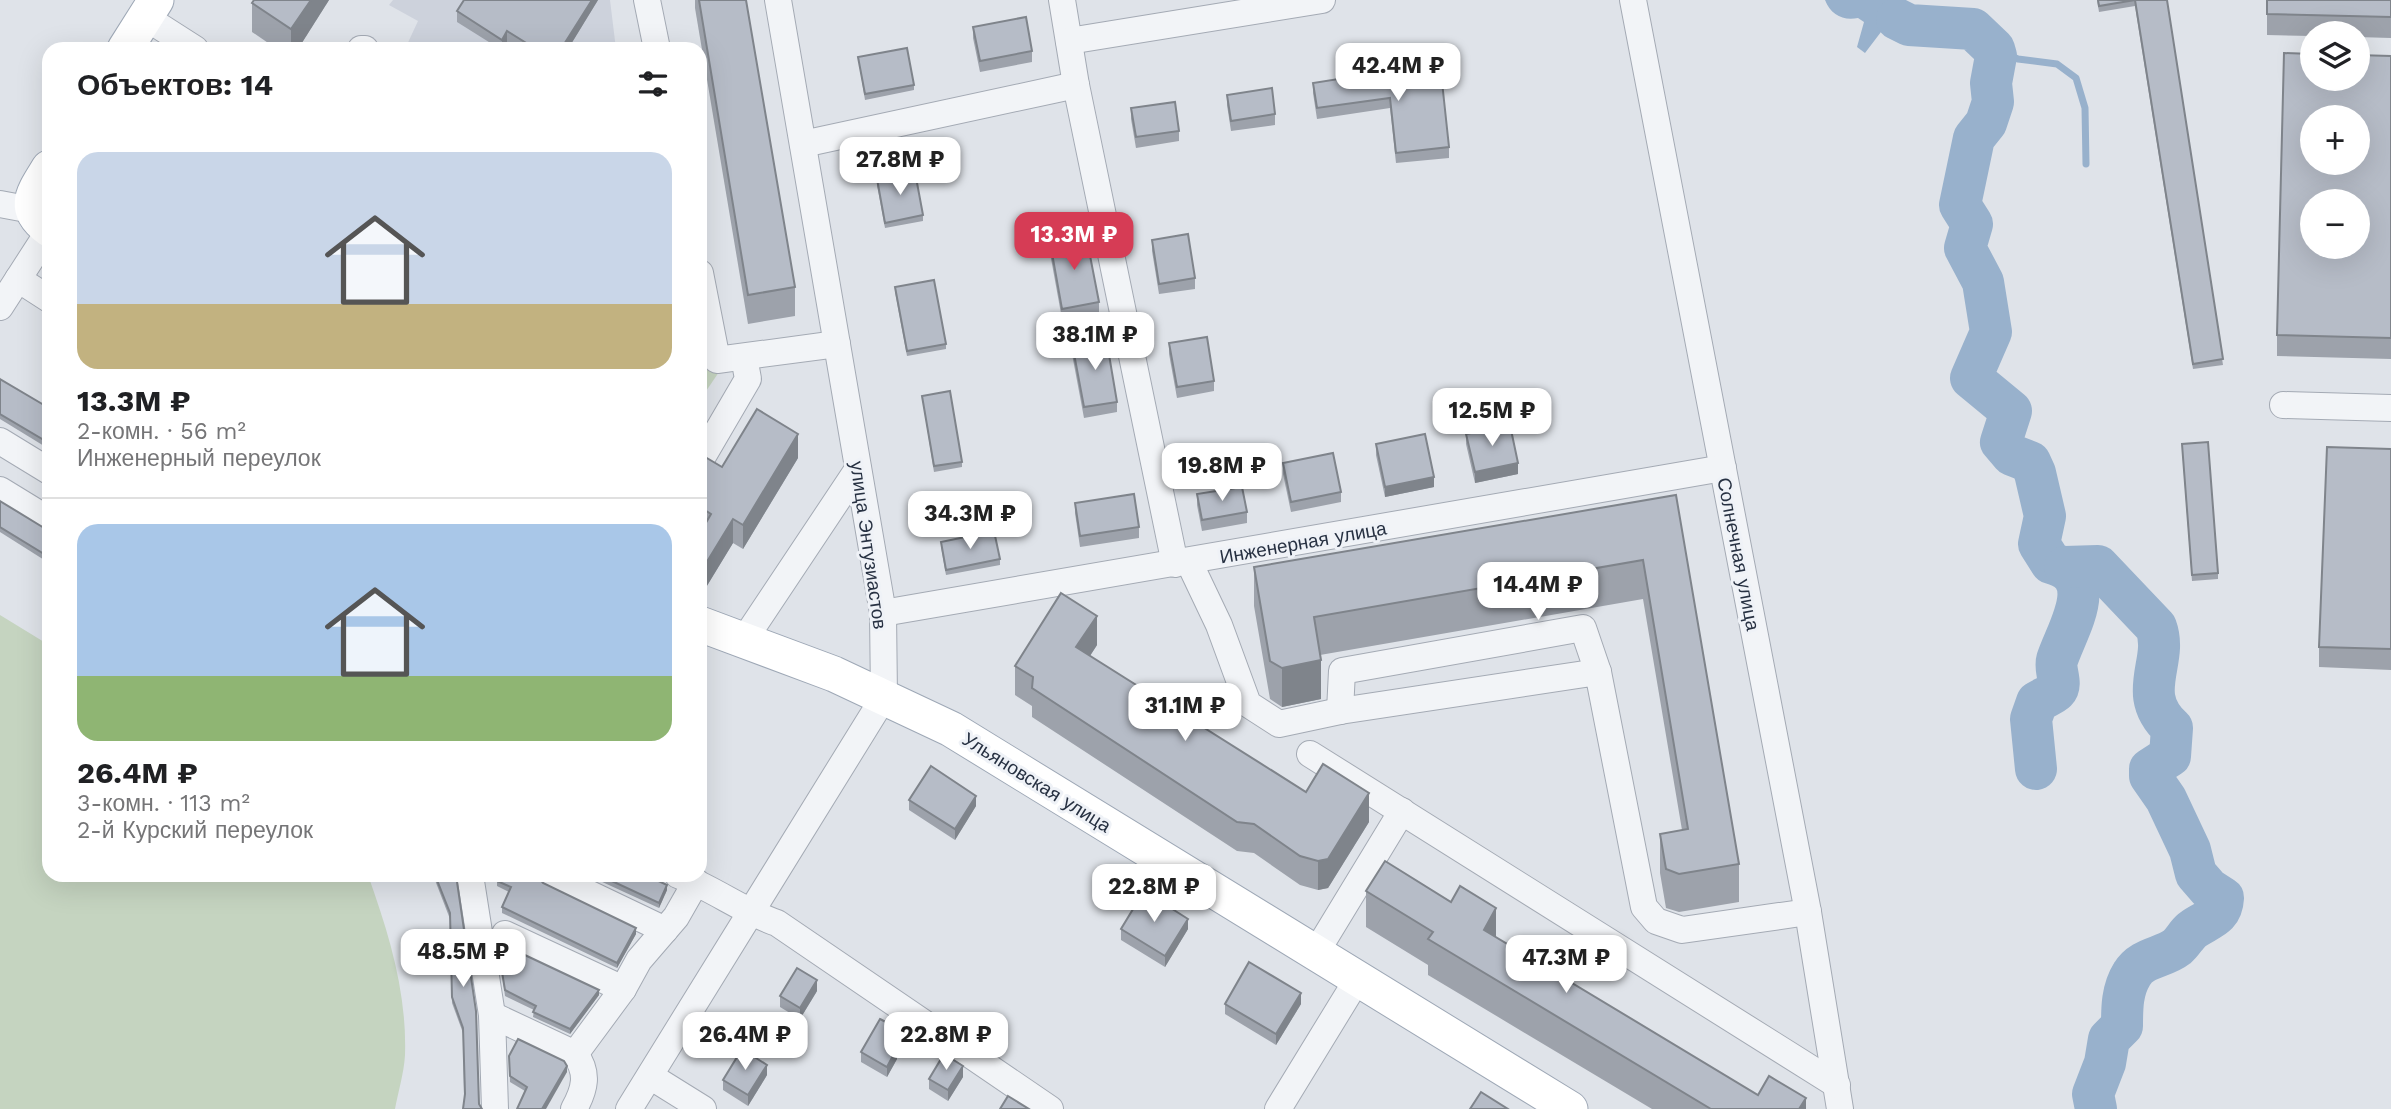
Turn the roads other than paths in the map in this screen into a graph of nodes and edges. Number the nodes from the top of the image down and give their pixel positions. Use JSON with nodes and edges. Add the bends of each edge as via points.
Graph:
{"nodes":[{"id":1,"x":648,"y":0,"type":"edge"},
{"id":2,"x":778,"y":0,"type":"edge"},
{"id":3,"x":1062,"y":0,"type":"edge"},
{"id":4,"x":1322,"y":0,"type":"edge"},
{"id":5,"x":1633,"y":0,"type":"edge"},
{"id":6,"x":150,"y":9,"type":"edge"},
{"id":7,"x":1069,"y":41,"type":"junction"},
{"id":8,"x":129,"y":42,"type":"edge"},
{"id":9,"x":187,"y":42,"type":"edge"},
{"id":10,"x":656,"y":42,"type":"edge"},
{"id":11,"x":1076,"y":85,"type":"junction"},
{"id":12,"x":803,"y":144,"type":"junction"},
{"id":13,"x":36,"y":206,"type":"edge"},
{"id":14,"x":18,"y":279,"type":"junction"},
{"id":15,"x":42,"y":294,"type":"edge"},
{"id":16,"x":0,"y":307,"type":"edge"},
{"id":17,"x":707,"y":309,"type":"edge"},
{"id":18,"x":837,"y":345,"type":"junction"},
{"id":19,"x":744,"y":357,"type":"junction"},
{"id":20,"x":2283,"y":404,"type":"dead end"},
{"id":21,"x":2391,"y":408,"type":"edge"},
{"id":22,"x":0,"y":441,"type":"edge"},
{"id":23,"x":707,"y":449,"type":"edge"},
{"id":24,"x":42,"y":467,"type":"edge"},
{"id":25,"x":1723,"y":468,"type":"junction"},
{"id":26,"x":858,"y":469,"type":"junction"},
{"id":27,"x":0,"y":490,"type":"edge"},
{"id":28,"x":42,"y":516,"type":"edge"},
{"id":29,"x":1182,"y":563,"type":"junction"},
{"id":30,"x":883,"y":613,"type":"junction"},
{"id":31,"x":707,"y":627,"type":"edge"},
{"id":32,"x":744,"y":640,"type":"junction"},
{"id":33,"x":1598,"y":672,"type":"junction"},
{"id":34,"x":884,"y":697,"type":"junction"},
{"id":35,"x":1340,"y":711,"type":"junction"},
{"id":36,"x":1310,"y":754,"type":"dead end"},
{"id":37,"x":1402,"y":811,"type":"junction"},
{"id":38,"x":471,"y":882,"type":"edge"},
{"id":39,"x":565,"y":882,"type":"edge"},
{"id":40,"x":685,"y":882,"type":"edge"},
{"id":41,"x":694,"y":882,"type":"edge"},
{"id":42,"x":1808,"y":912,"type":"junction"},
{"id":43,"x":751,"y":914,"type":"junction"},
{"id":44,"x":665,"y":930,"type":"junction"},
{"id":45,"x":505,"y":934,"type":"dead end"},
{"id":46,"x":1315,"y":954,"type":"junction"},
{"id":47,"x":1357,"y":980,"type":"junction"},
{"id":48,"x":623,"y":989,"type":"junction"},
{"id":49,"x":492,"y":1015,"type":"junction"},
{"id":50,"x":575,"y":1054,"type":"junction"},
{"id":51,"x":650,"y":1076,"type":"junction"},
{"id":52,"x":1839,"y":1097,"type":"edge"},
{"id":53,"x":495,"y":1109,"type":"edge"},
{"id":54,"x":574,"y":1109,"type":"edge"},
{"id":55,"x":629,"y":1109,"type":"edge"},
{"id":56,"x":703,"y":1109,"type":"edge"},
{"id":57,"x":1050,"y":1109,"type":"edge"},
{"id":58,"x":1278,"y":1109,"type":"edge"},
{"id":59,"x":1570,"y":1109,"type":"edge"}],
"edges":[{"from":1,"to":10,"type":"street"},
{"from":2,"to":12,"type":"street","name":"улица Энтузиастов"},
{"from":3,"to":7,"type":"street"},
{"from":4,"to":7,"type":"street"},
{"from":5,"to":25,"type":"street","name":"Солнечная улица"},
{"from":6,"to":8,"type":"main road"},
{"from":6,"to":9,"type":"street"},
{"from":7,"to":11,"type":"street"},
{"from":11,"to":12,"type":"street"},
{"from":11,"to":29,"type":"street"},
{"from":12,"to":18,"type":"street","name":"улица Энтузиастов"},
{"from":13,"to":14,"type":"street"},
{"from":14,"to":15,"type":"street"},
{"from":14,"to":16,"type":"street"},
{"from":17,"to":19,"type":"street","via":[[717,360]]},
{"from":18,"to":19,"type":"street"},
{"from":18,"to":26,"type":"street","name":"улица Энтузиастов"},
{"from":19,"to":23,"type":"street","via":[[748,379]]},
{"from":20,"to":21,"type":"street"},
{"from":22,"to":24,"type":"street"},
{"from":25,"to":29,"type":"street","name":"Инженерная улица"},
{"from":25,"to":42,"type":"street","name":"Солнечная улица"},
{"from":26,"to":30,"type":"street","name":"улица Энтузиастов"},
{"from":26,"to":32,"type":"street"},
{"from":27,"to":28,"type":"street"},
{"from":29,"to":30,"type":"street","name":"Инженерная улица"},
{"from":29,"to":35,"type":"street","via":[[1219,625],[1248,704],[1279,724]]},
{"from":30,"to":34,"type":"street","name":"улица Энтузиастов"},
{"from":31,"to":32,"type":"main road","name":"Ульяновская улица"},
{"from":32,"to":34,"type":"main road","name":"Ульяновская улица"},
{"from":33,"to":35,"type":"street"},
{"from":33,"to":35,"type":"street","via":[[1583,628],[1342,671]]},
{"from":33,"to":42,"type":"street","via":[[1644,907],[1656,921],[1682,930]]},
{"from":34,"to":43,"type":"street"},
{"from":34,"to":46,"type":"main road","name":"Ульяновская улица","via":[[951,729]]},
{"from":36,"to":37,"type":"street"},
{"from":37,"to":46,"type":"street"},
{"from":37,"to":52,"type":"street"},
{"from":38,"to":49,"type":"street"},
{"from":39,"to":44,"type":"street"},
{"from":40,"to":44,"type":"street"},
{"from":41,"to":43,"type":"street"},
{"from":42,"to":52,"type":"street","name":"Солнечная улица"},
{"from":43,"to":51,"type":"street"},
{"from":43,"to":57,"type":"street","via":[[778,923]]},
{"from":44,"to":48,"type":"street","via":[[634,967]]},
{"from":45,"to":48,"type":"street"},
{"from":46,"to":47,"type":"main road","name":"Ульяновская улица"},
{"from":47,"to":58,"type":"street"},
{"from":47,"to":59,"type":"main road","name":"Ульяновская улица"},
{"from":48,"to":50,"type":"street"},
{"from":49,"to":50,"type":"street"},
{"from":49,"to":53,"type":"street"},
{"from":50,"to":54,"type":"street","via":[[585,1077]]},
{"from":51,"to":55,"type":"street"},
{"from":51,"to":56,"type":"street"}]}
